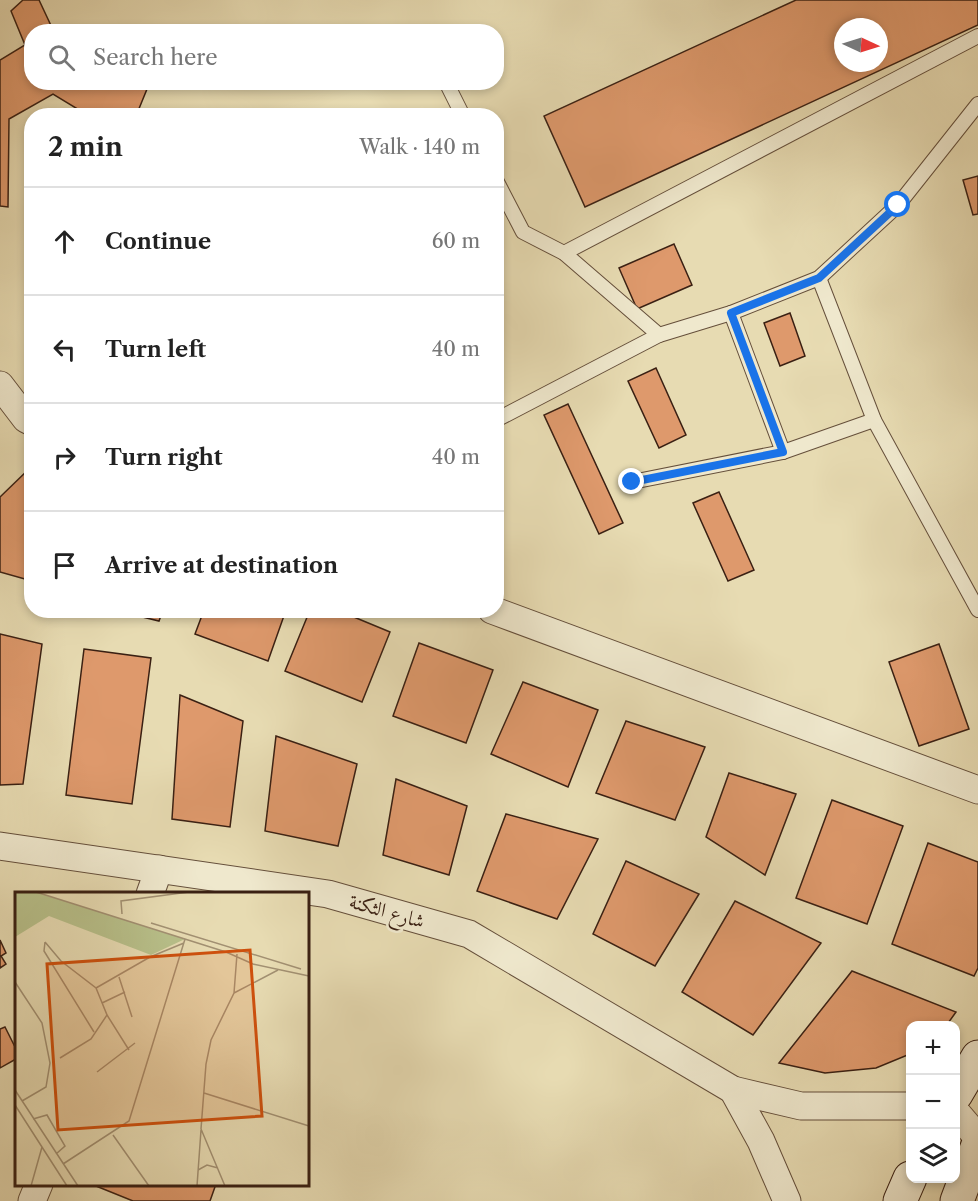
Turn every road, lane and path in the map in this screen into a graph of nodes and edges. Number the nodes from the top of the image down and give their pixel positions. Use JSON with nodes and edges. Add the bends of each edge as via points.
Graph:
{"nodes":[{"id":1,"x":978,"y":36,"type":"edge"},
{"id":2,"x":450,"y":90,"type":"edge"},
{"id":3,"x":978,"y":104,"type":"edge"},
{"id":4,"x":459,"y":108,"type":"edge"},
{"id":5,"x":504,"y":195,"type":"edge"},
{"id":6,"x":564,"y":253,"type":"junction"},
{"id":7,"x":819,"y":278,"type":"junction"},
{"id":8,"x":731,"y":313,"type":"junction"},
{"id":9,"x":659,"y":335,"type":"junction"},
{"id":10,"x":0,"y":385,"type":"edge"},
{"id":11,"x":24,"y":416,"type":"edge"},
{"id":12,"x":504,"y":416,"type":"edge"},
{"id":13,"x":874,"y":420,"type":"junction"},
{"id":14,"x":783,"y":452,"type":"junction"},
{"id":15,"x":632,"y":482,"type":"dead end"},
{"id":16,"x":978,"y":610,"type":"edge"},
{"id":17,"x":504,"y":614,"type":"edge"},
{"id":18,"x":978,"y":790,"type":"edge"},
{"id":19,"x":0,"y":846,"type":"edge"},
{"id":20,"x":155,"y":882,"type":"edge"},
{"id":21,"x":299,"y":892,"type":"edge"},
{"id":22,"x":309,"y":893,"type":"edge"},
{"id":23,"x":978,"y":1057,"type":"edge"},
{"id":24,"x":960,"y":1087,"type":"edge"},
{"id":25,"x":733,"y":1090,"type":"junction"},
{"id":26,"x":906,"y":1106,"type":"edge"},
{"id":27,"x":960,"y":1117,"type":"edge"},
{"id":28,"x":978,"y":1138,"type":"edge"},
{"id":29,"x":978,"y":1145,"type":"edge"},
{"id":30,"x":908,"y":1183,"type":"edge"},
{"id":31,"x":39,"y":1186,"type":"edge"},
{"id":32,"x":32,"y":1201,"type":"edge"},
{"id":33,"x":787,"y":1201,"type":"edge"},
{"id":34,"x":900,"y":1201,"type":"edge"},
{"id":35,"x":957,"y":1201,"type":"edge"}],
"edges":[{"from":1,"to":6,"type":"lane"},
{"from":2,"to":4,"type":"lane"},
{"from":3,"to":7,"type":"lane","via":[[898,205]]},
{"from":5,"to":6,"type":"lane","via":[[523,232]]},
{"from":6,"to":9,"type":"lane"},
{"from":7,"to":8,"type":"lane"},
{"from":7,"to":13,"type":"lane"},
{"from":8,"to":9,"type":"lane"},
{"from":8,"to":14,"type":"lane"},
{"from":9,"to":12,"type":"lane"},
{"from":10,"to":11,"type":"street"},
{"from":13,"to":14,"type":"lane"},
{"from":13,"to":16,"type":"lane"},
{"from":14,"to":15,"type":"lane"},
{"from":17,"to":18,"type":"street"},
{"from":19,"to":20,"type":"street","name":"شارع الثكنة"},
{"from":20,"to":21,"type":"street","name":"شارع الثكنة"},
{"from":22,"to":25,"type":"street","name":"شارع الثكنة","via":[[328,894],[470,934]]},
{"from":23,"to":24,"type":"main road"},
{"from":25,"to":26,"type":"street","via":[[801,1106]]},
{"from":25,"to":33,"type":"street"},
{"from":27,"to":28,"type":"street"},
{"from":29,"to":35,"type":"main road"},
{"from":30,"to":34,"type":"main road"},
{"from":31,"to":32,"type":"street"}]}
